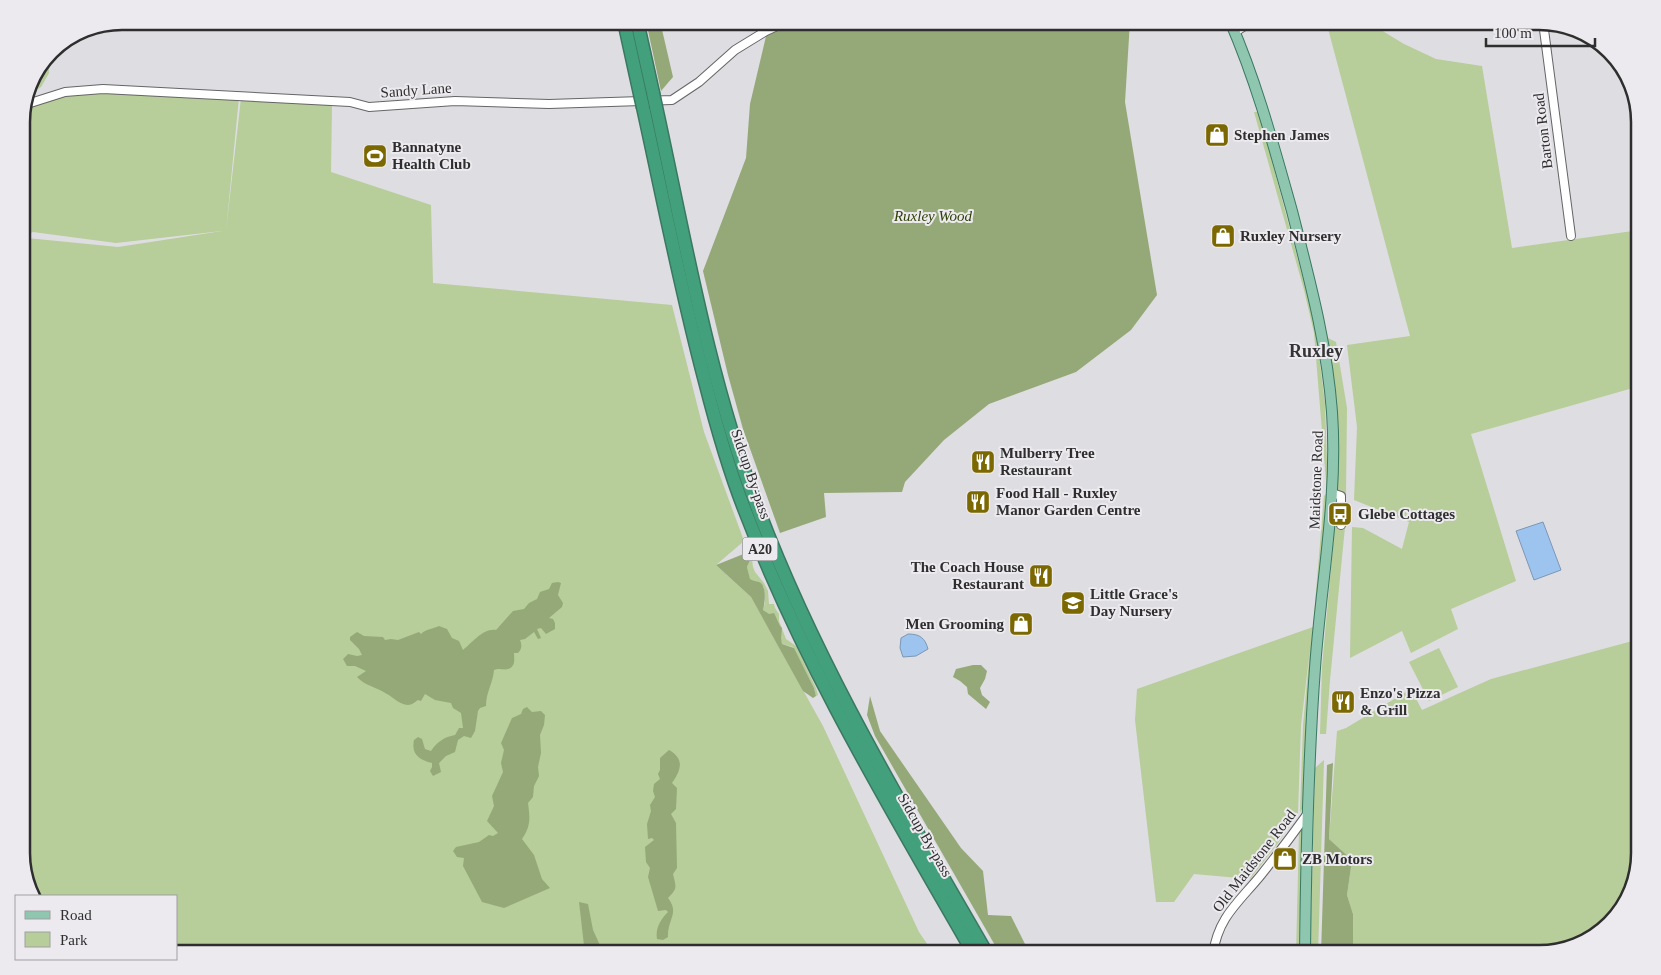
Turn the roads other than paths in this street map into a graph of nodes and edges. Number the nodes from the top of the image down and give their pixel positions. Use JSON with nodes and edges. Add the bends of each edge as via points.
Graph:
{"nodes":[{"id":1,"x":627,"y":30,"type":"edge"},
{"id":2,"x":638,"y":30,"type":"edge"},
{"id":3,"x":768,"y":30,"type":"edge"},
{"id":4,"x":1238,"y":30,"type":"edge"},
{"id":5,"x":1544,"y":30,"type":"edge"},
{"id":6,"x":1235,"y":32,"type":"joint"},
{"id":7,"x":646,"y":94,"type":"junction"},
{"id":8,"x":32,"y":102,"type":"edge"},
{"id":9,"x":649,"y":107,"type":"junction"},
{"id":10,"x":1571,"y":236,"type":"dead end"},
{"id":11,"x":1332,"y":493,"type":"junction"},
{"id":12,"x":1340,"y":525,"type":"dead end"},
{"id":13,"x":1308,"y":813,"type":"junction"},
{"id":14,"x":969,"y":945,"type":"edge"},
{"id":15,"x":982,"y":945,"type":"edge"},
{"id":16,"x":1214,"y":945,"type":"edge"},
{"id":17,"x":1305,"y":945,"type":"edge"}],
"edges":[{"from":1,"to":7,"type":"highway","name":"Sidcup By-pass","number":"A20"},
{"from":2,"to":7,"type":"highway","name":"Sidcup By-pass","number":"A20"},
{"from":3,"to":8,"type":"street","name":"Sandy Lane","via":[[735,50],[699,82],[672,100],[549,104],[456,101],[368,107],[350,102],[103,89],[65,92]]},
{"from":4,"to":6,"type":"street"},
{"from":5,"to":10,"type":"street","name":"Barton Road"},
{"from":6,"to":11,"type":"main road","name":"Maidstone Road","via":[[1268,127],[1322,335],[1332,412]]},
{"from":7,"to":9,"type":"highway","name":"Sidcup By-pass","number":"A20","bridge":true},
{"from":9,"to":14,"type":"highway","name":"Sidcup By-pass","number":"A20","via":[[693,335],[718,430],[743,506],[773,581],[812,662],[866,765]]},
{"from":9,"to":15,"type":"highway","name":"Sidcup By-pass","number":"A20","via":[[730,427],[755,503],[784,576],[874,757]]},
{"from":11,"to":12,"type":"street","via":[[1341,496]]},
{"from":11,"to":13,"type":"main road","name":"Maidstone Road","via":[[1315,667]]},
{"from":13,"to":16,"type":"street","name":"Old Maidstone Road","via":[[1227,914]]},
{"from":13,"to":17,"type":"main road","name":"Maidstone Road"}]}
